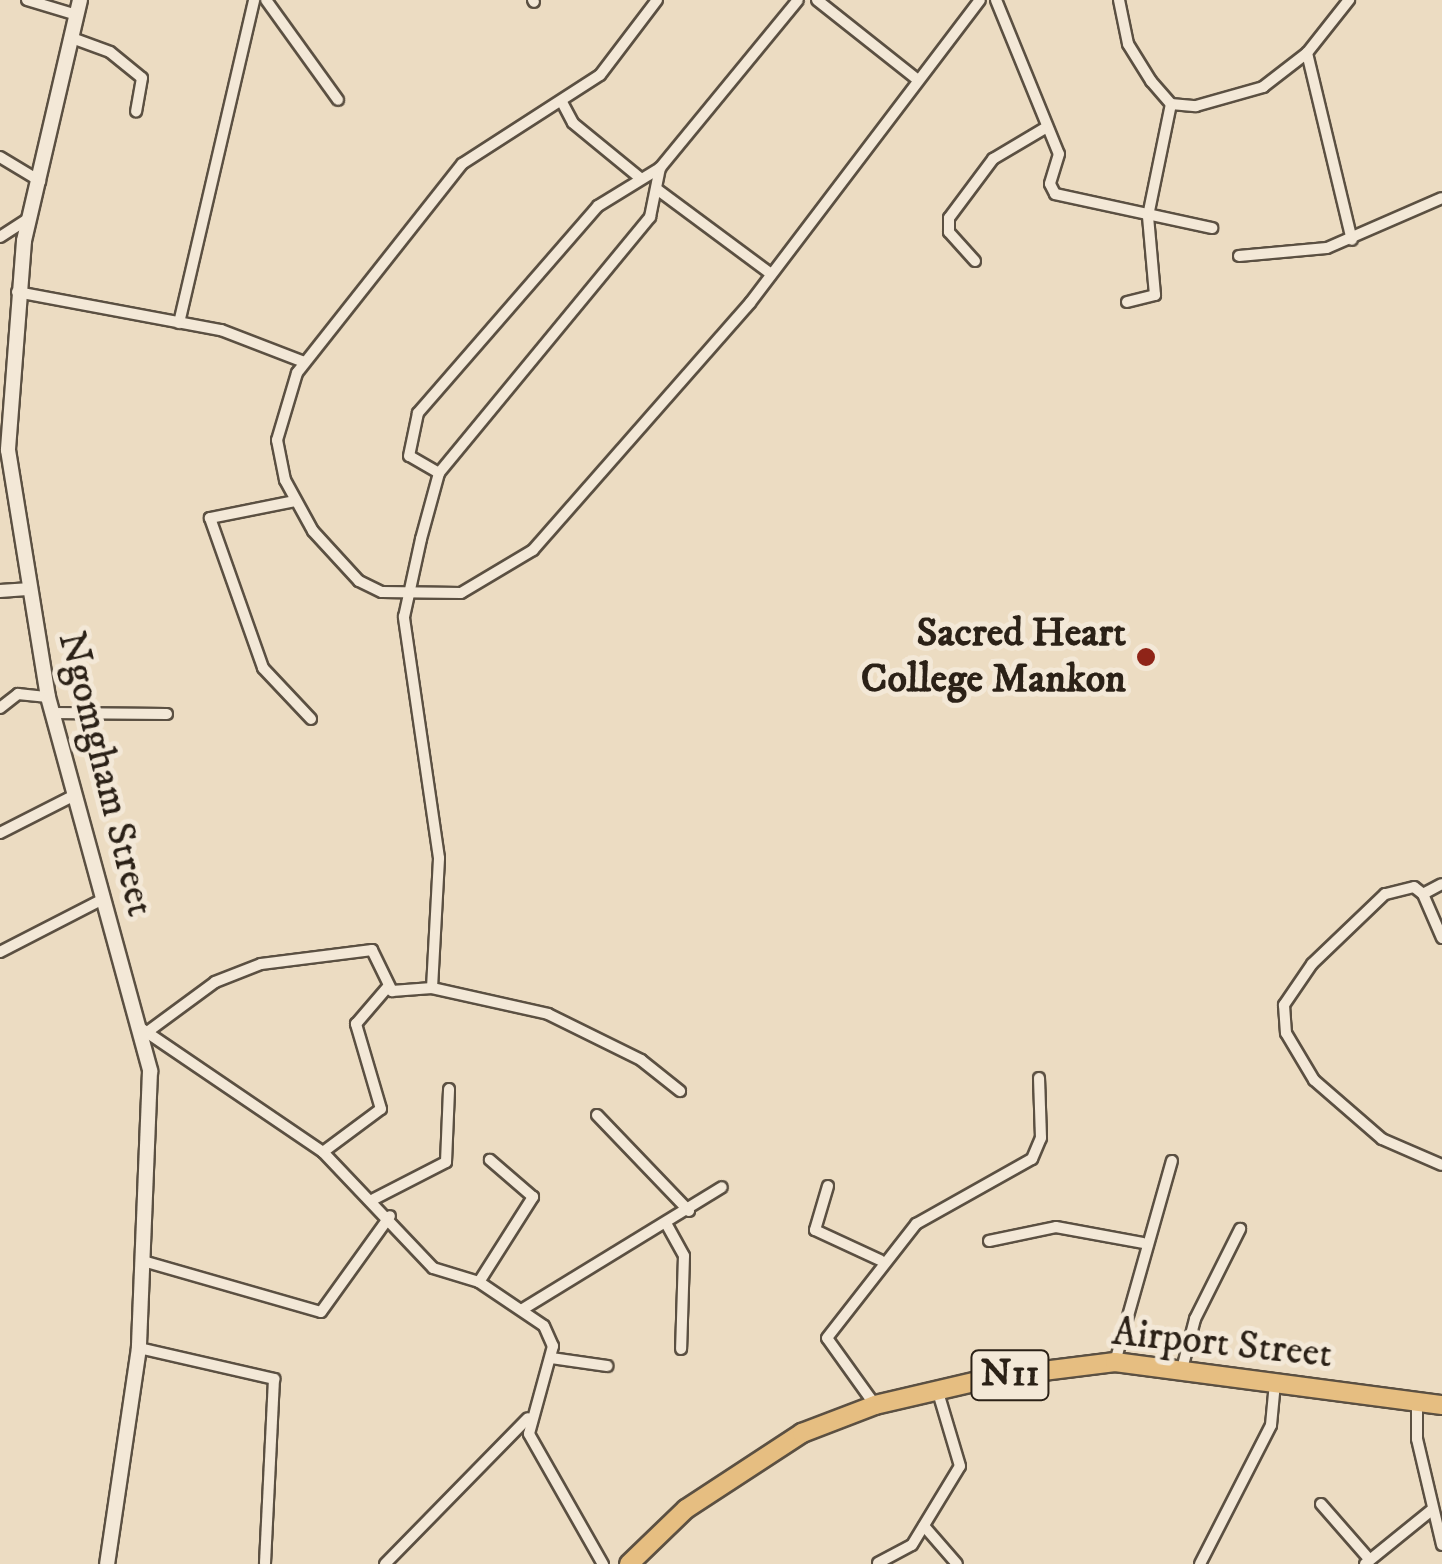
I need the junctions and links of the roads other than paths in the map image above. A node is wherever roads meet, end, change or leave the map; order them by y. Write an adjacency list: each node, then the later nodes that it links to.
1 (27, 0): 11 (street)
2 (254, 0): 37 (street)
3 (266, 0): 15 (street)
4 (657, 0): 16 (street)
5 (798, 0): 21 (street)
6 (817, 0): 14 (street)
7 (980, 0): 14 (street)
8 (996, 0): 19 (street)
9 (1119, 0): 17 (street)
10 (1349, 0): 13 (street)
11 (78, 8): 12 (main road, Ngomgham Street)
12 (72, 38): 18 (street); 23 (main road, Ngomgham Street)
13 (1307, 52): 17 (street); 31 (street)
14 (918, 80): 34 (street)
15 (338, 100)
16 (563, 104): 22 (street); 38 (street)
17 (1170, 104): 26 (street)
18 (136, 112)
19 (1047, 126): 26 (street); 33 (street)
20 (0, 158): 23 (street)
21 (660, 168): 22 (street); 24 (street)
22 (639, 177): 39 (street)
23 (40, 180): 27 (main road, Ngomgham Street)
24 (658, 190): 34 (street); 39 (street)
25 (1442, 198): 31 (street)
26 (1148, 216): 28 (street); 36 (street)
27 (29, 218): 29 (street); 30 (main road, Ngomgham Street)
28 (1212, 228)
29 (3, 236): 30 (street)
30 (24, 240): 35 (main road, Ngomgham Street)
31 (1352, 240): 32 (street)
32 (1239, 256)
33 (975, 260)
34 (771, 274): 43 (street)
35 (17, 292): 37 (street); 41 (main road, Ngomgham Street)
36 (1128, 302)
37 (179, 323): 38 (street)
38 (304, 362): 40 (street)
39 (440, 473): 43 (street)
40 (296, 501): 43 (street); 47 (street)
41 (27, 589): 42 (street); 44 (main road, Ngomgham Street)
42 (0, 591)
43 (407, 594): 56 (street)
44 (50, 705): 45 (street); 46 (street); 48 (main road, Ngomgham Street)
45 (0, 708)
46 (166, 714)
47 (311, 719)
48 (70, 797): 49 (street); 52 (main road, Ngomgham Street)
49 (0, 832)
50 (1442, 884): 51 (street)
51 (1423, 894): 53 (street); 65 (street)
52 (101, 900): 54 (street); 57 (main road, Ngomgham Street)
53 (1442, 938)
54 (0, 952)
55 (388, 988): 56 (street); 57 (street); 62 (street)
56 (432, 988): 60 (street)
57 (146, 1029): 62 (street); 76 (main road, Ngomgham Street)
58 (1039, 1078): 75 (street)
59 (449, 1089): 68 (street)
60 (680, 1091)
61 (597, 1114): 69 (street)
62 (323, 1152): 68 (street)
63 (490, 1160): 77 (street)
64 (1172, 1161): 74 (street)
65 (1442, 1164)
66 (828, 1186): 75 (street)
67 (722, 1188): 69 (street)
68 (374, 1199): 70 (street)
69 (689, 1211): 71 (street)
70 (390, 1216): 76 (street); 77 (street)
71 (668, 1225): 78 (street); 80 (street)
72 (1240, 1229): 84 (street)
73 (988, 1241): 74 (street)
74 (1143, 1242): 82 (street)
75 (880, 1260): 88 (street)
76 (143, 1261): 79 (main road, Ngomgham Street)
77 (479, 1282): 78 (street)
78 (524, 1309): 81 (street)
79 (139, 1348): 97 (main road, Ngomgham Street); 98 (street)
80 (681, 1349)
81 (551, 1358): 83 (street); 90 (street)
82 (1115, 1362): 84 (highway, Airport Street / N11); 86 (highway, Airport Street / N11)
83 (608, 1366)
84 (1182, 1369): 85 (highway, Airport Street / N11)
85 (1275, 1383): 87 (highway, Airport Street / N11); 103 (street)
86 (937, 1389): 88 (highway, Airport Street / N11); 93 (street)
87 (1416, 1401): 89 (highway, Airport Street / N11); 92 (street)
88 (875, 1405): 101 (highway, Airport Street / N11)
89 (1442, 1405)
90 (529, 1417): 99 (street); 100 (street)
91 (1321, 1504): 95 (street)
92 (1433, 1509): 94 (street); 95 (street)
93 (924, 1526): 96 (street); 102 (street)
94 (1442, 1545)
95 (1367, 1562)
96 (878, 1563)
97 (107, 1564)
98 (265, 1564)
99 (385, 1564)
100 (604, 1564)
101 (629, 1564)
102 (956, 1564)
103 (1200, 1564)

